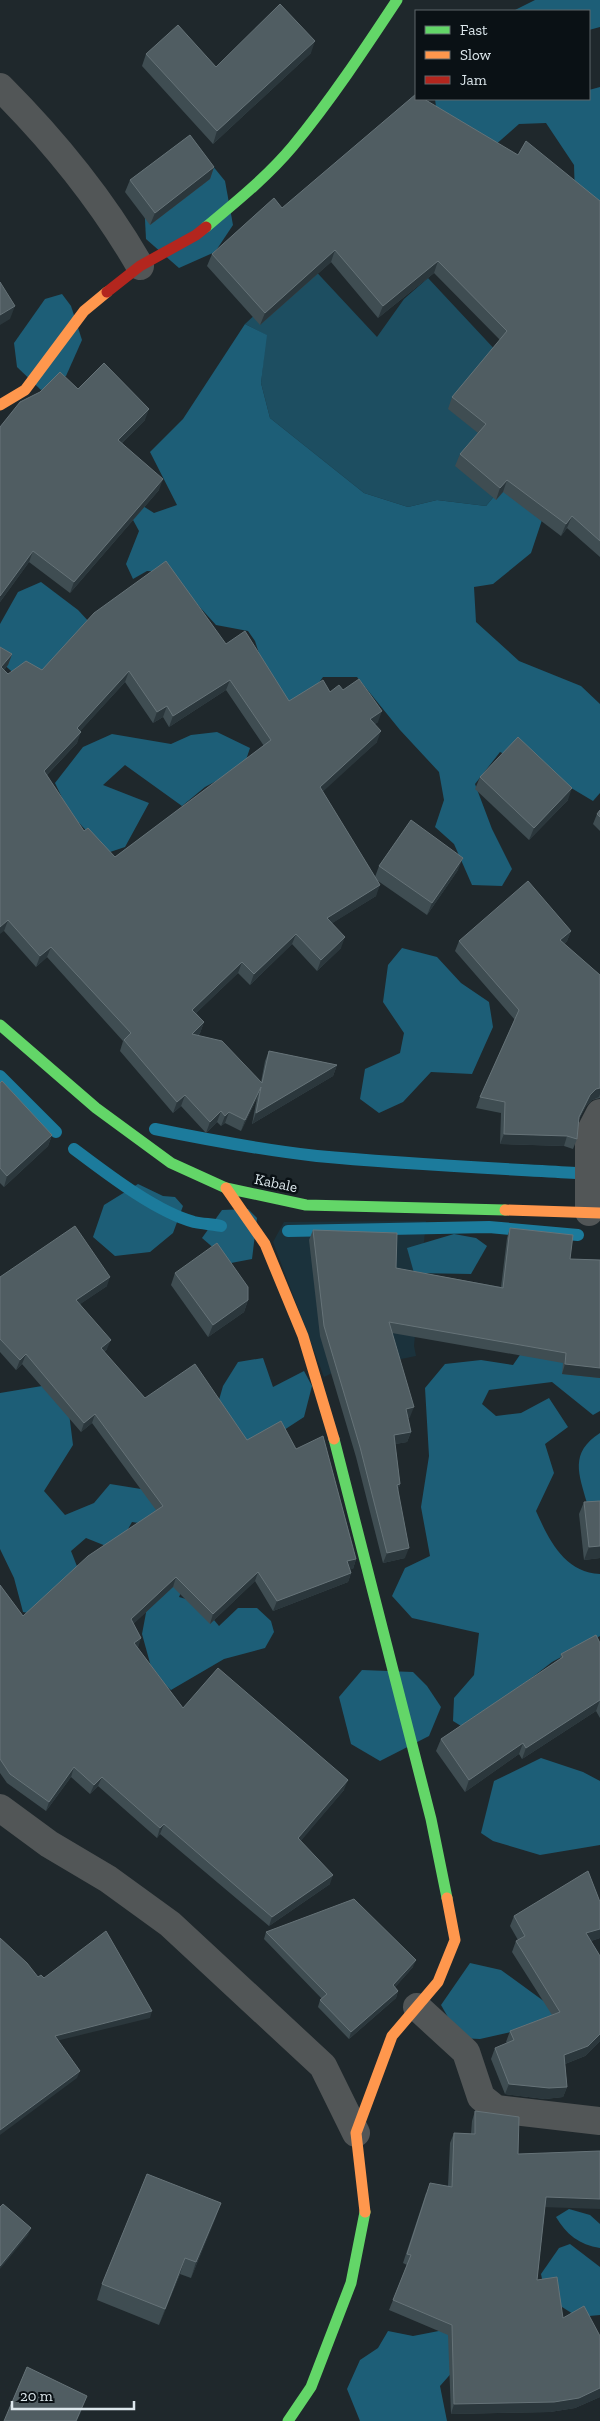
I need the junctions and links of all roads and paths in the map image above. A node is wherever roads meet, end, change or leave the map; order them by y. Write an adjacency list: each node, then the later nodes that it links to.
1 (397, 0): 3 (street)
2 (0, 87): 3 (street)
3 (140, 266): 4 (street)
4 (0, 406)
5 (2, 1031): 7 (street, Kabale)
6 (600, 1113): 8 (street)
7 (226, 1188): 8 (street, Kabale); 10 (street)
8 (594, 1213)
9 (0, 1808): 12 (street)
10 (417, 2007): 11 (street); 12 (street)
11 (600, 2121)
12 (356, 2133): 13 (street)
13 (288, 2421)

